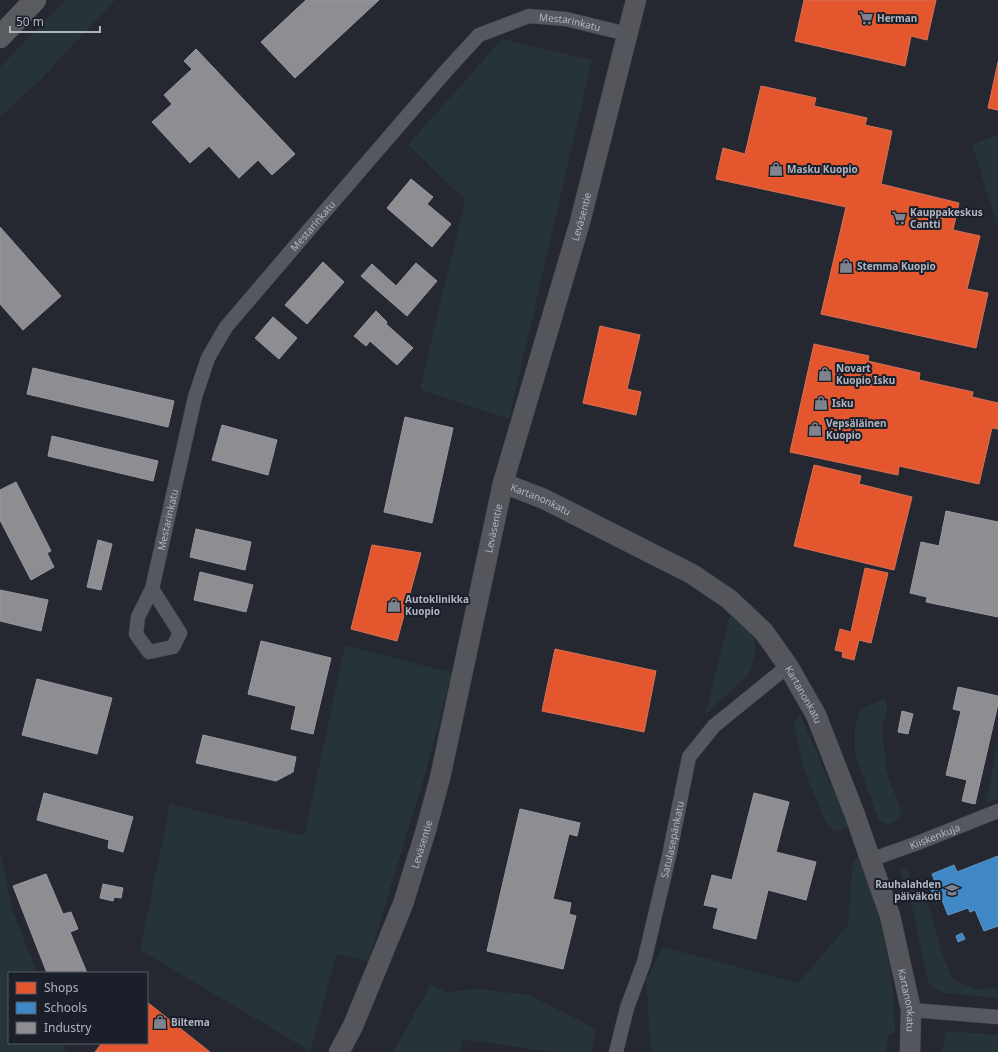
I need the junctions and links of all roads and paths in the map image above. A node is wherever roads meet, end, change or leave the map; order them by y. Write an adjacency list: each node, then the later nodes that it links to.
1 (35, 0): 4 (highway)
2 (636, 0): 3 (main road, Leväsentie)
3 (627, 34): 5 (main road, Leväsentie); 6 (street, Mestarinkatu)
4 (0, 38)
5 (503, 483): 7 (main road, Kartanonkatu); 12 (main road, Leväsentie)
6 (152, 589)
7 (788, 666): 9 (main road, Kartanonkatu); 13 (street, Satulasepänkatu)
8 (998, 811): 9 (street, Kiiskenkuja)
9 (870, 860): 10 (main road, Kartanonkatu)
10 (912, 1010): 11 (street); 14 (main road, Kartanonkatu)
11 (998, 1018)
12 (339, 1052)
13 (616, 1052)
14 (910, 1052)

